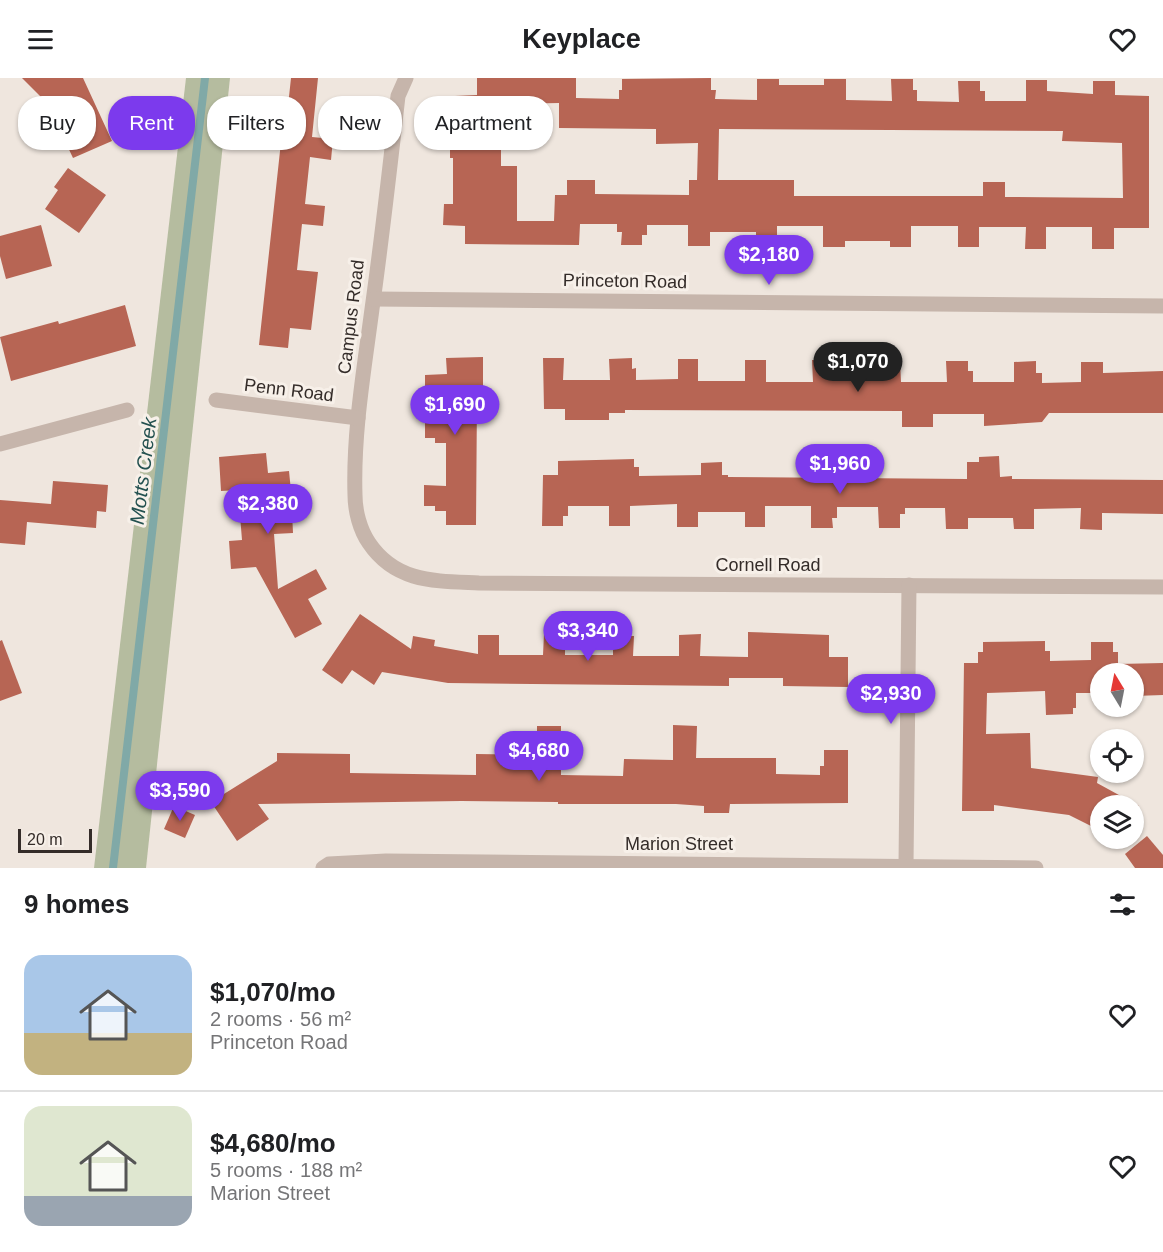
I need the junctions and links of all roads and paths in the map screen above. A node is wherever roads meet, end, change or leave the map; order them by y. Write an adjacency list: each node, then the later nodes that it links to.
1 (406, 78): 2 (street, Campus Road)
2 (374, 299): 3 (street, Princeton Road); 6 (street, Campus Road)
3 (1163, 306)
4 (216, 400): 6 (street, Penn Road)
5 (127, 410): 7 (street)
6 (358, 418): 8 (street, Campus Road)
7 (0, 444)
8 (380, 556): 9 (street, Cornell Road)
9 (909, 585): 10 (street, Cornell Road); 11 (street)
10 (1163, 586)
11 (906, 865): 12 (street, Marion Street); 13 (street, Marion Street)
12 (323, 868)
13 (1036, 868)

